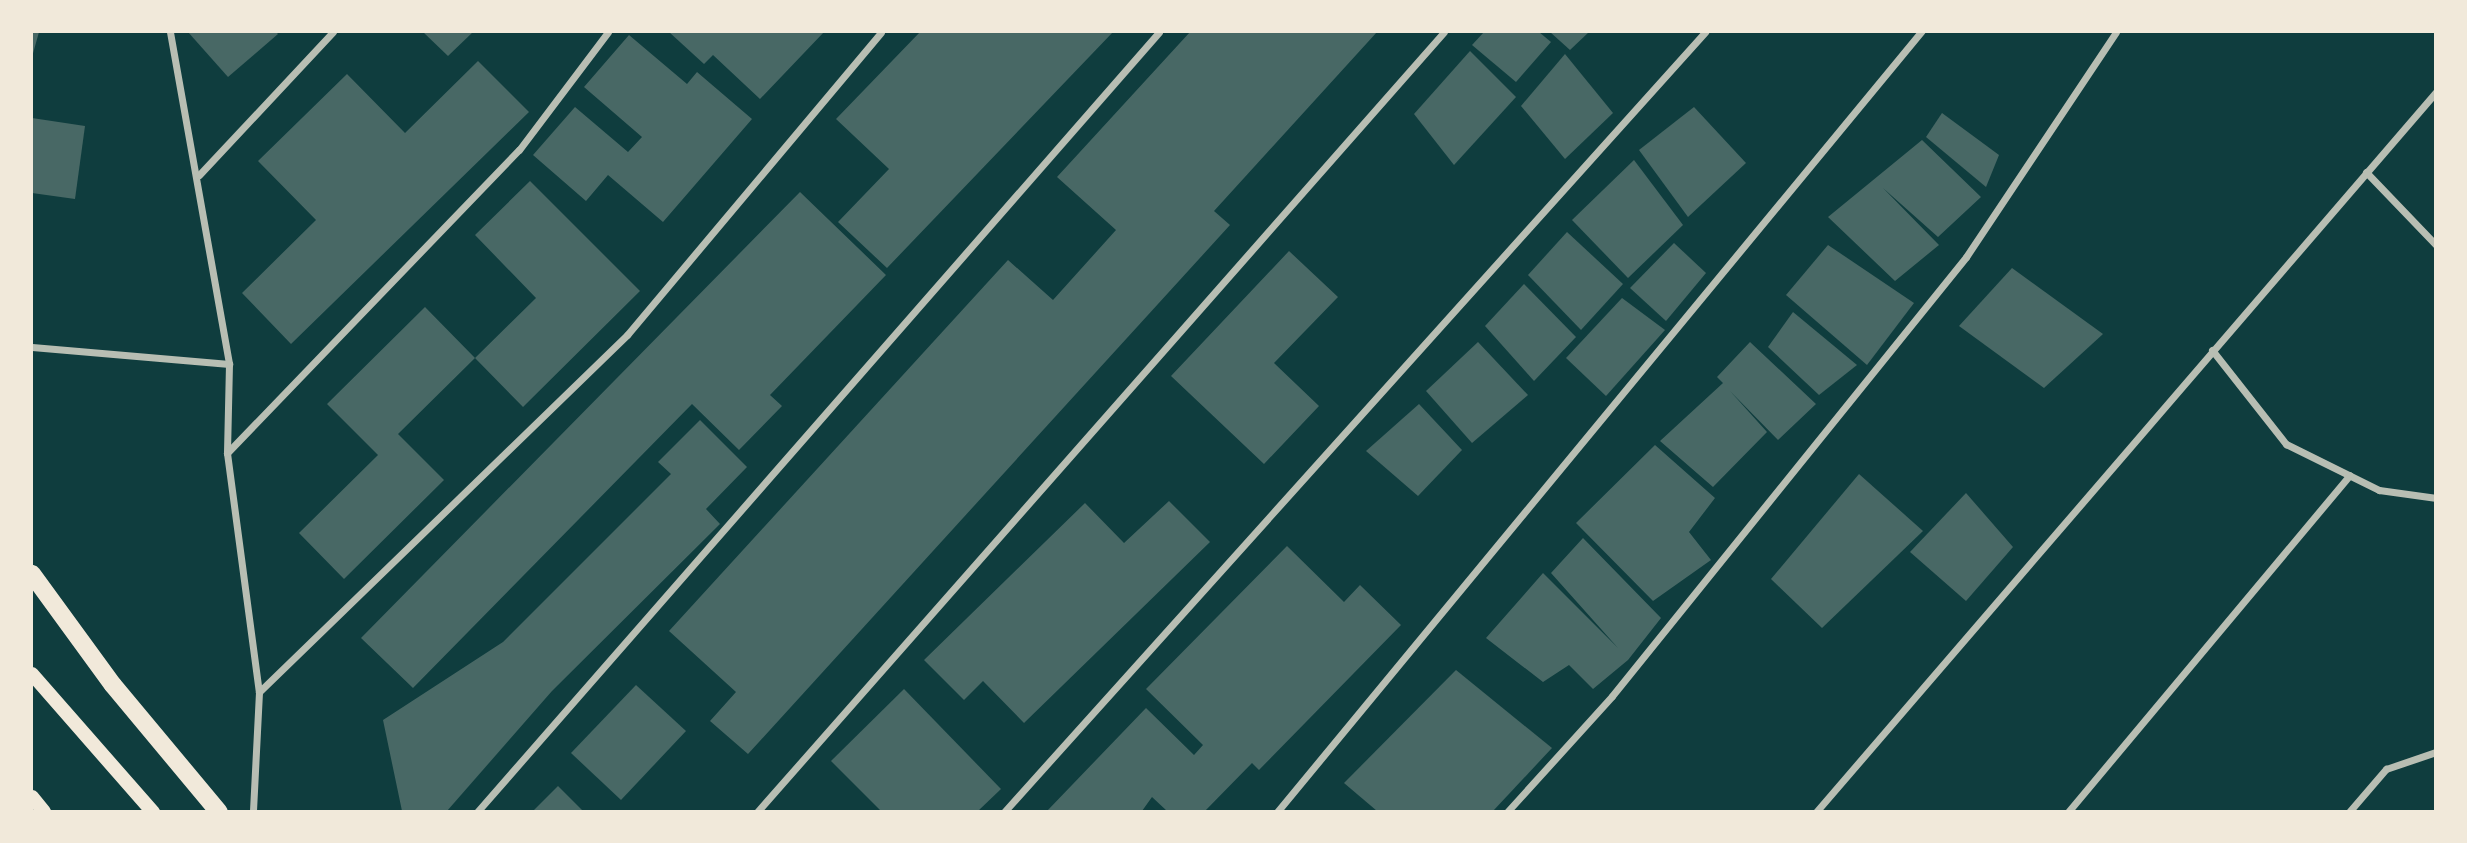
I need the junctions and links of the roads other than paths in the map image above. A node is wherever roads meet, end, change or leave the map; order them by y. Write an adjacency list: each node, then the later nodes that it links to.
1 (170, 32): 12 (street)
2 (333, 32): 12 (street)
3 (608, 32): 17 (street)
4 (881, 32): 22 (street)
5 (1159, 32): 29 (street)
6 (1444, 32): 30 (street)
7 (1705, 32): 31 (street)
8 (1921, 32): 32 (street)
9 (2116, 32): 33 (street)
10 (2435, 92): 11 (street)
11 (2366, 172): 13 (street); 15 (street)
12 (199, 175): 16 (street)
13 (2435, 245)
14 (32, 346): 16 (street)
15 (2212, 350): 18 (street); 34 (street)
16 (229, 364): 17 (street)
17 (227, 453): 22 (street)
18 (2350, 475): 19 (street); 35 (street)
19 (2435, 498)
20 (32, 574): 27 (main road)
21 (32, 674): 26 (main road)
22 (259, 692): 28 (street)
23 (2435, 751): 36 (street)
24 (32, 797): 25 (main road)
25 (44, 811)
26 (153, 811)
27 (219, 811)
28 (253, 811)
29 (477, 811)
30 (757, 811)
31 (1004, 811)
32 (1277, 811)
33 (1507, 811)
34 (1816, 811)
35 (2068, 811)
36 (2348, 811)

